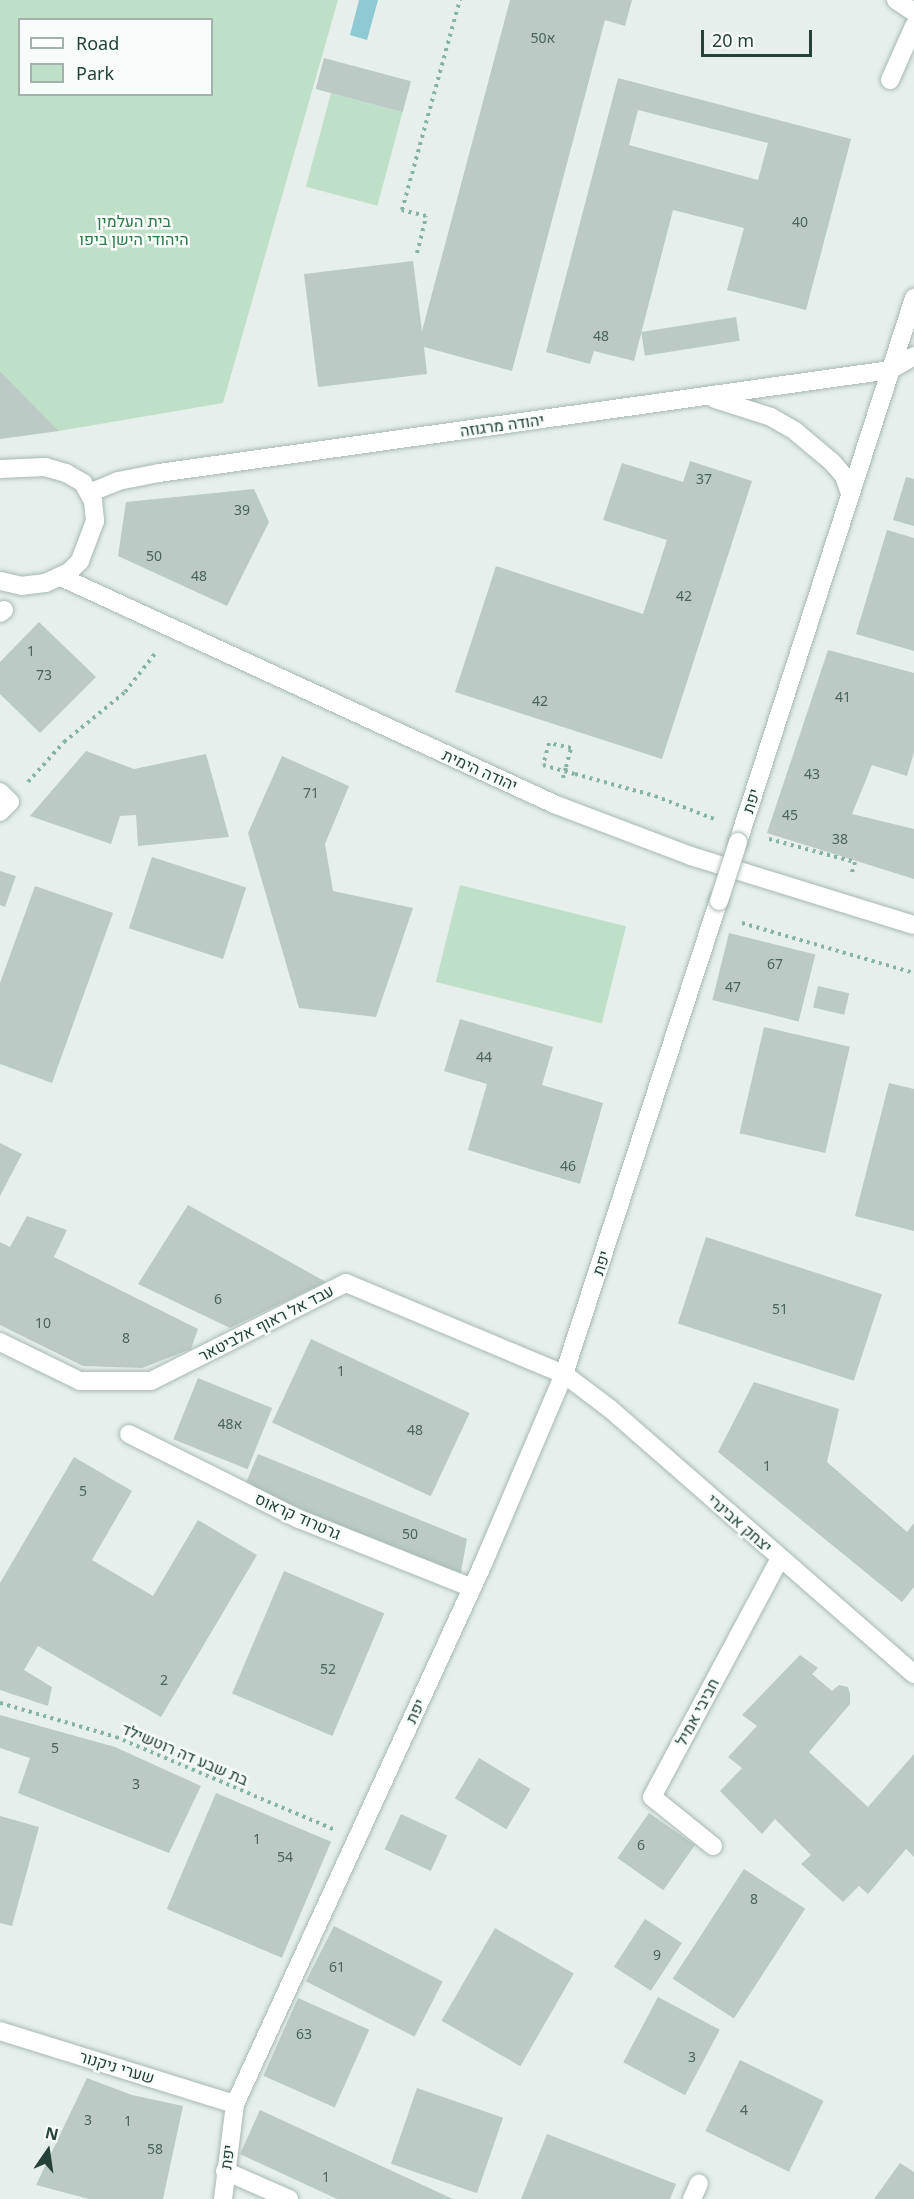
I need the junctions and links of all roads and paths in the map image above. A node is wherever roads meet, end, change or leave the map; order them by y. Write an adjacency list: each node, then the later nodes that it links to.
1 (460, 0): 6 (path)
2 (896, 0): 3 (street)
3 (914, 12)
4 (914, 26): 5 (street)
5 (890, 80)
6 (417, 253)
7 (914, 298): 9 (street, יפת)
8 (914, 356): 9 (street, יהודה מרגוזה)
9 (890, 370): 10 (street, יהודה מרגוזה); 12 (street, יפת)
10 (705, 397): 12 (street); 13 (street, יהודה מרגוזה)
11 (0, 469): 13 (street)
12 (850, 493): 19 (street, יפת)
13 (89, 494): 14 (street)
14 (61, 577): 15 (street); 16 (street, יהודה הימית)
15 (0, 581)
16 (173, 630): 18 (path); 22 (street, יהודה הימית)
17 (566, 767): 19 (path, bridge)
18 (3, 802)
19 (740, 836): 20 (path); 21 (street, יפת, bridge)
20 (855, 862)
21 (717, 908): 23 (path); 25 (street, יפת)
22 (914, 925)
23 (914, 973)
24 (0, 1341): 25 (street, עבד אל ראוף אלביטאר)
25 (564, 1374): 27 (street, יצחק אבינרי); 28 (street, יפת)
26 (129, 1434): 28 (street, גרטרוד קראוס)
27 (780, 1558): 29 (street, יצחק אבינרי); 32 (street, חביבי אמיל)
28 (472, 1588): 31 (street, יפת)
29 (914, 1674)
30 (0, 1703): 31 (path, בת שבע דה רוטשילד)
31 (356, 1839): 34 (street, יפת)
32 (713, 1846)
33 (0, 2031): 34 (street, שערי ניקנור)
34 (234, 2104): 35 (street, יפת)
35 (225, 2171): 36 (street, יפת); 37 (street)
36 (223, 2199)
37 (289, 2199)

